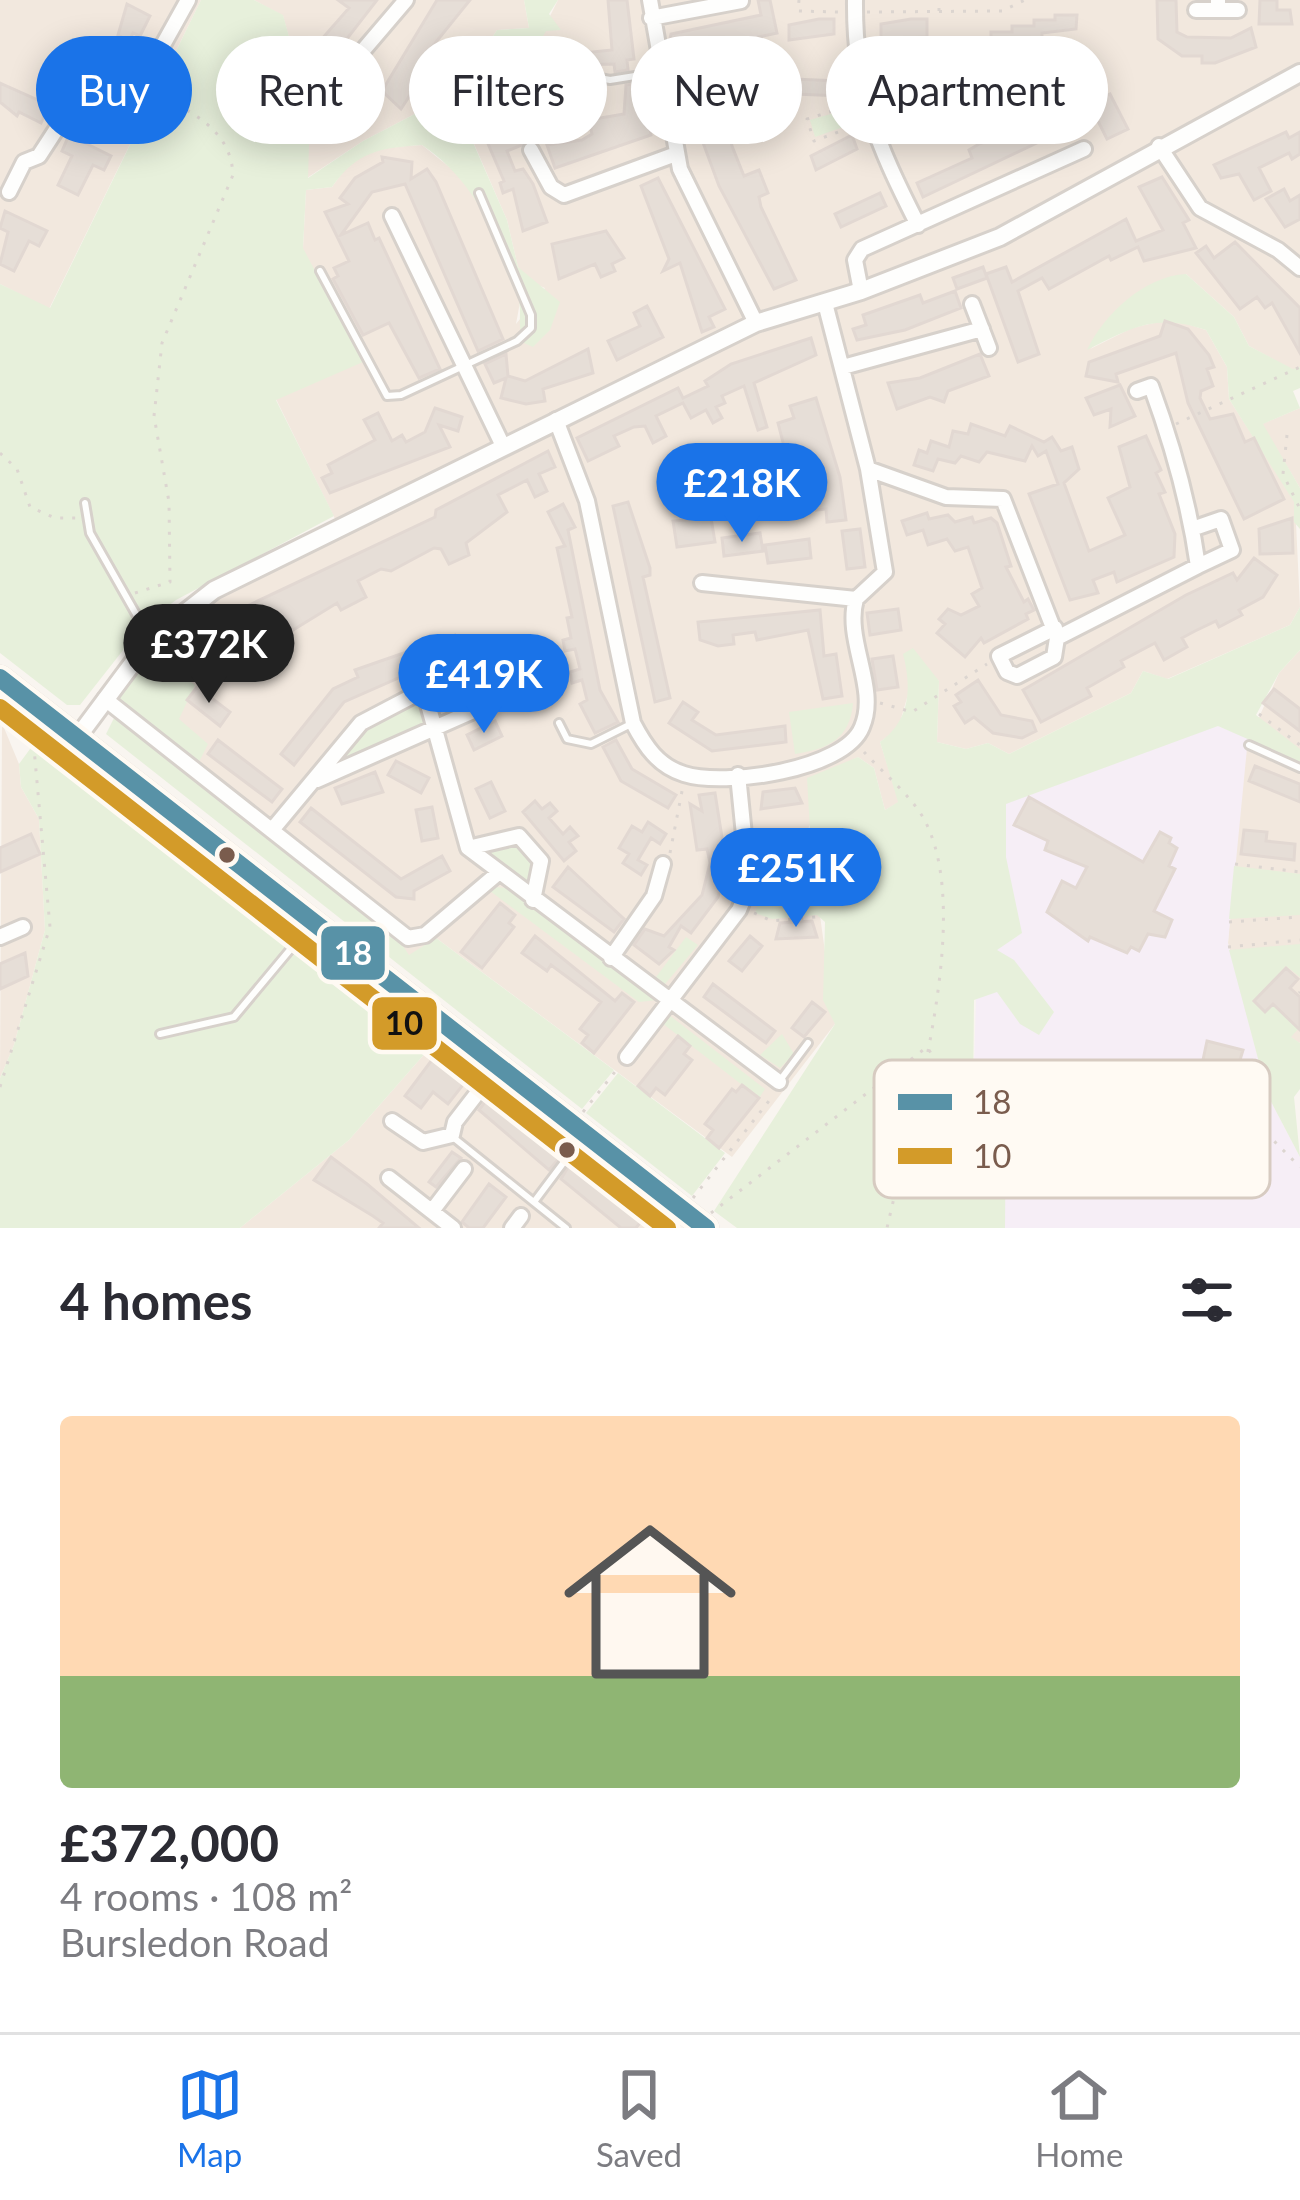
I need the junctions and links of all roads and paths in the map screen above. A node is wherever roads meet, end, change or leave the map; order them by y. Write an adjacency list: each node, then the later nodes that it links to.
1 (188, 0): 14 (street)
2 (406, 0): 15 (street)
3 (650, 0): 13 (street)
4 (799, 0): 9 (path)
5 (939, 0): 12 (path)
6 (1025, 0): 12 (path)
7 (741, 1): 13 (street)
8 (1218, 5): 10 (street); 11 (street)
9 (855, 6): 12 (path); 17 (street)
10 (1196, 10)
11 (1238, 10)
12 (939, 12)
13 (651, 18): 16 (street)
14 (169, 36)
15 (375, 36)
16 (654, 36)
17 (857, 36)
18 (1300, 73): 25 (street)
19 (826, 112): 21 (path)
20 (192, 113): 57 (path)
21 (826, 137)
22 (45, 144): 29 (street)
23 (674, 144): 28 (street)
24 (881, 144): 32 (street)
25 (1159, 146): 33 (street); 35 (street)
26 (1084, 149): 32 (street)
27 (531, 150): 28 (street)
28 (676, 154): 38 (street)
29 (5, 193)
30 (479, 193): 41 (lane)
31 (392, 216): 41 (street)
32 (918, 225): 35 (street)
33 (1300, 268)
34 (320, 271): 41 (lane)
35 (861, 291): 36 (street)
36 (825, 303): 38 (street); 42 (street)
37 (972, 304): 39 (street)
38 (756, 323): 45 (street)
39 (982, 329): 40 (street); 42 (street)
40 (989, 348)
41 (464, 365): 48 (street)
42 (843, 367): 50 (street)
43 (1300, 367): 46 (path)
44 (1152, 386): 46 (street)
45 (556, 420): 48 (street); 69 (street)
46 (1167, 428): 54 (street)
47 (1287, 436): 52 (path)
48 (503, 446): 60 (street)
49 (0, 453): 53 (path)
50 (868, 469): 58 (street); 59 (street)
51 (85, 503): 53 (lane)
52 (1300, 508)
53 (86, 518): 57 (lane)
54 (1192, 529): 55 (street); 55 (street)
55 (1198, 566): 59 (street)
56 (702, 583): 58 (street)
57 (128, 595): 60 (lane)
58 (856, 599): 65 (street)
59 (1056, 633): 61 (street); 61 (street)
60 (151, 640): 64 (street)
61 (999, 656): 65 (path)
62 (6, 690): 66 (main road)
63 (424, 691): 70 (street); 70 (street); 78 (street)
64 (105, 699): 71 (street); 79 (street)
65 (866, 700): 72 (street)
66 (40, 709): 71 (main road); 108 (path)
67 (1259, 714): 74 (path)
68 (559, 723): 69 (lane)
69 (633, 723): 76 (street)
70 (438, 730): 78 (street); 80 (street)
71 (77, 738): 91 (main road)
72 (854, 742): 77 (street); 101 (path)
73 (1249, 745): 75 (lane)
74 (1300, 745)
75 (1300, 767)
76 (685, 774): 77 (street); 81 (path)
77 (738, 775): 86 (street)
78 (311, 782): 79 (street)
79 (272, 830): 84 (street)
80 (468, 848): 84 (street); 87 (street)
81 (664, 864): 97 (street)
82 (1235, 864): 83 (path)
83 (1300, 872)
84 (497, 874): 87 (street)
85 (811, 882): 86 (path)
86 (747, 890): 88 (street)
87 (533, 900): 97 (street)
88 (740, 908): 89 (path); 98 (street)
89 (816, 917)
90 (1300, 917): 92 (path)
91 (313, 922): 99 (lane); 106 (main road)
92 (1229, 922)
93 (23, 927): 94 (street)
94 (0, 937)
95 (1300, 940): 96 (path)
96 (1228, 947)
97 (610, 958): 98 (street)
98 (670, 1001): 102 (street); 107 (street)
99 (160, 1034)
100 (808, 1043): 107 (lane)
101 (927, 1047): 103 (path); 104 (path); 105 (path)
102 (627, 1057): 110 (path)
103 (910, 1060)
104 (924, 1060)
105 (935, 1060)
106 (499, 1065): 112 (street); 121 (main road)
107 (779, 1082): 121 (path)
108 (0, 1087)
109 (874, 1087): 121 (path)
110 (582, 1113)
111 (392, 1121): 112 (street)
112 (452, 1135): 119 (lane)
113 (1270, 1136): 115 (path)
114 (564, 1162): 119 (lane)
115 (1300, 1167)
116 (464, 1169): 120 (street)
117 (389, 1178): 120 (street)
118 (894, 1198): 124 (path)
119 (533, 1203): 123 (lane)
120 (432, 1211): 122 (street)
121 (699, 1218)
122 (453, 1228)
123 (566, 1228)
124 (887, 1228)

